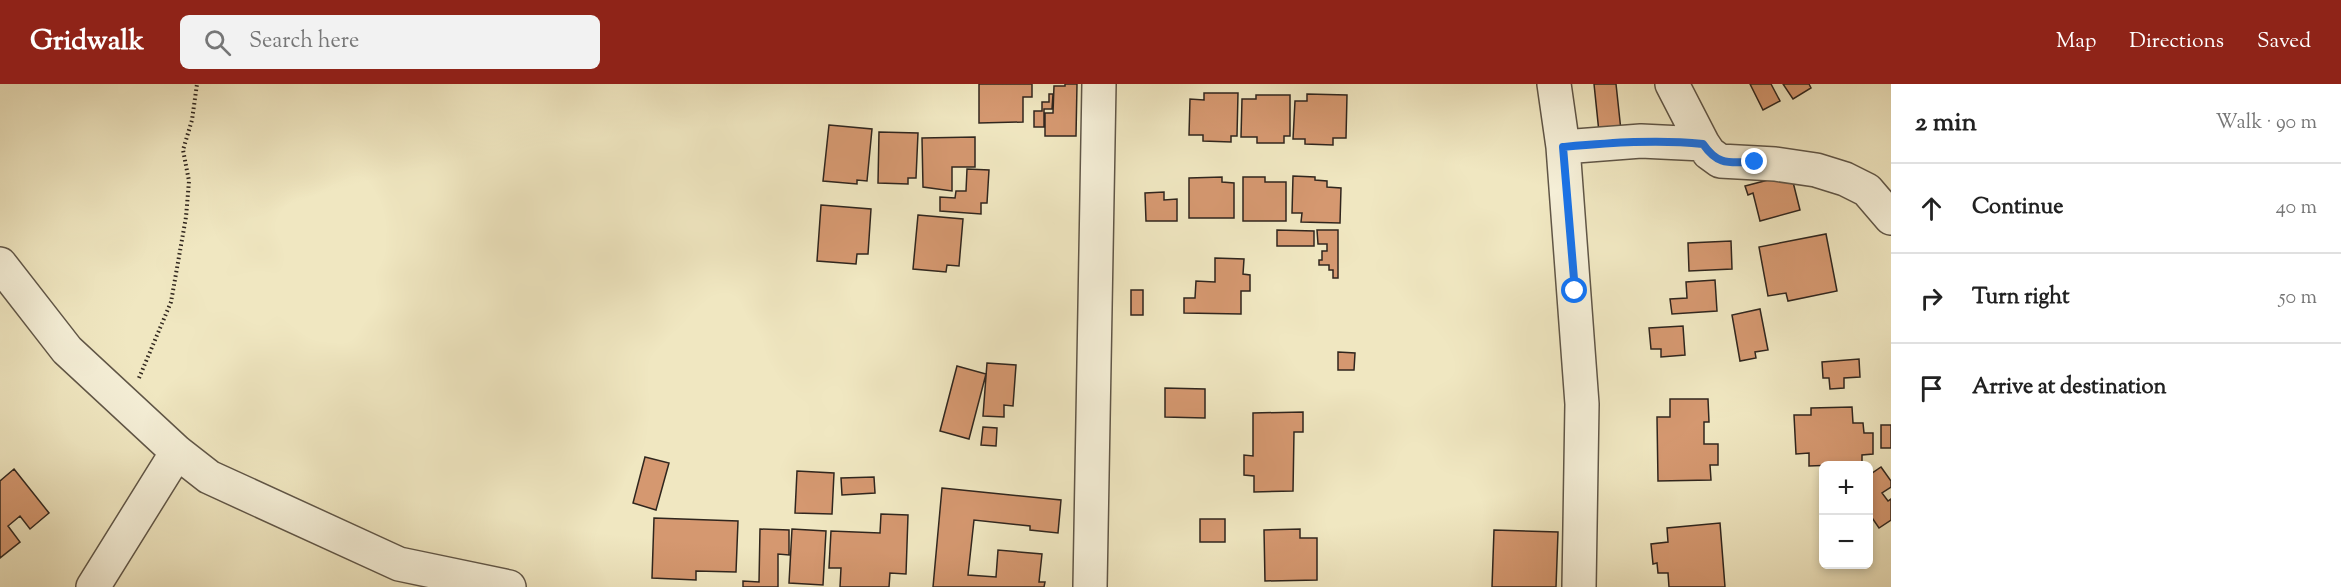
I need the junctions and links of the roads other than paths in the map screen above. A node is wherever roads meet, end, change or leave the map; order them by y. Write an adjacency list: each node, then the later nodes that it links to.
1 (1099, 84): 11 (street)
2 (1554, 84): 5 (street)
3 (1672, 84): 4 (street)
4 (1703, 144): 5 (street); 6 (street)
5 (1563, 147): 12 (street)
6 (1891, 218)
7 (0, 264): 8 (street)
8 (177, 452): 9 (street); 10 (street)
9 (93, 587)
10 (509, 587)
11 (1090, 587)
12 (1579, 587)

